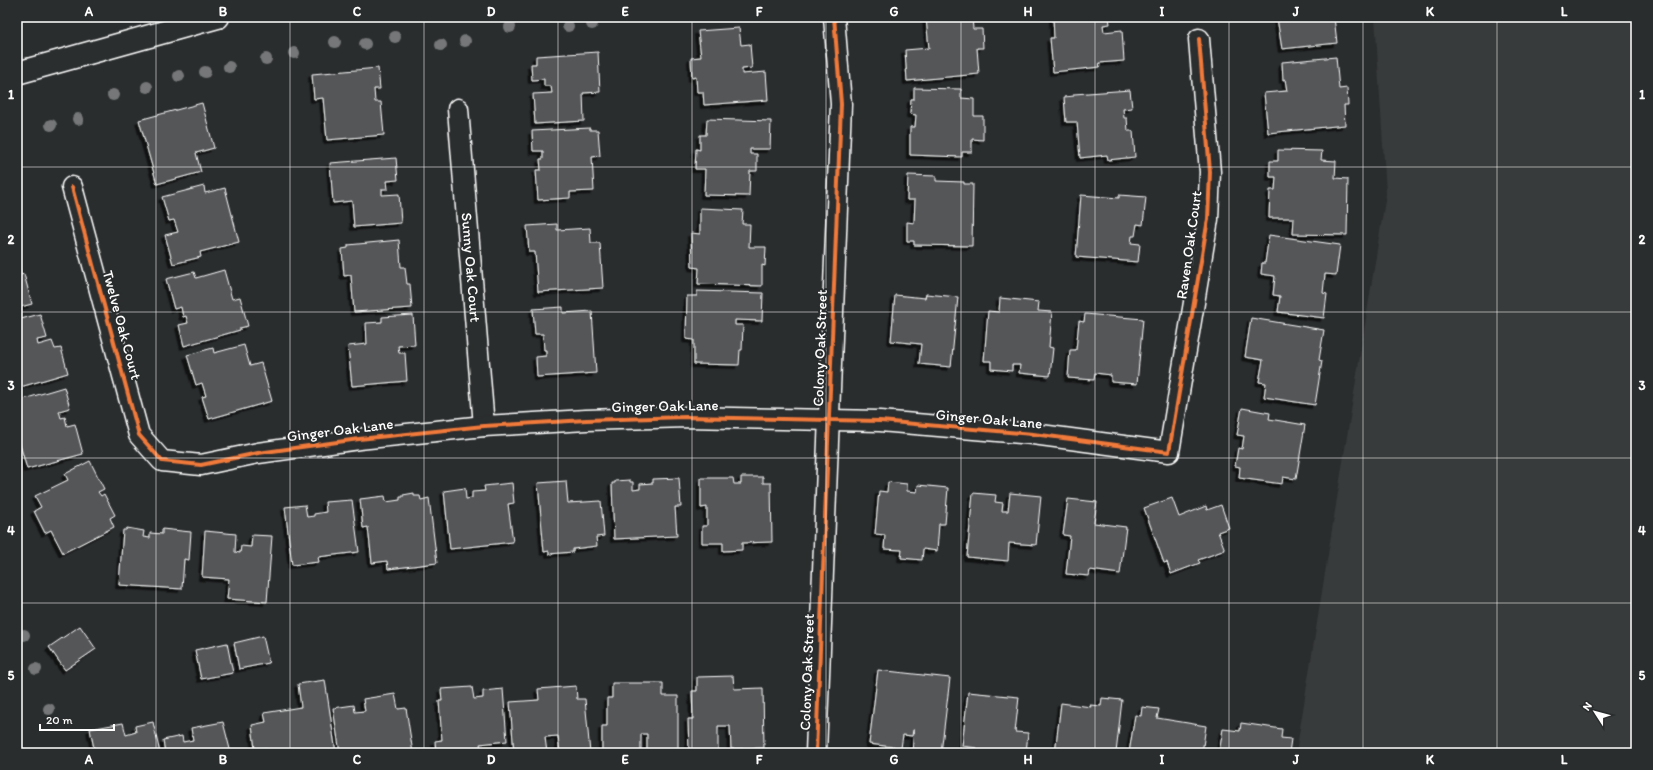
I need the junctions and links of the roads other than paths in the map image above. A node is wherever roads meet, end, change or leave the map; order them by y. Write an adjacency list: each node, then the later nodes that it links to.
1 (218, 17): 4 (street)
2 (834, 17): 7 (street, Colony Oak Street)
3 (1199, 39): 9 (street, Raven Oak Court)
4 (17, 73)
5 (458, 108): 8 (street, Sunny Oak Court)
6 (72, 187): 10 (street, Twelve Oak Court)
7 (829, 419): 8 (street, Ginger Oak Lane); 9 (street, Ginger Oak Lane); 11 (street, Colony Oak Street)
8 (484, 426): 10 (street, Ginger Oak Lane)
9 (1169, 452)
10 (162, 461)
11 (816, 753)

